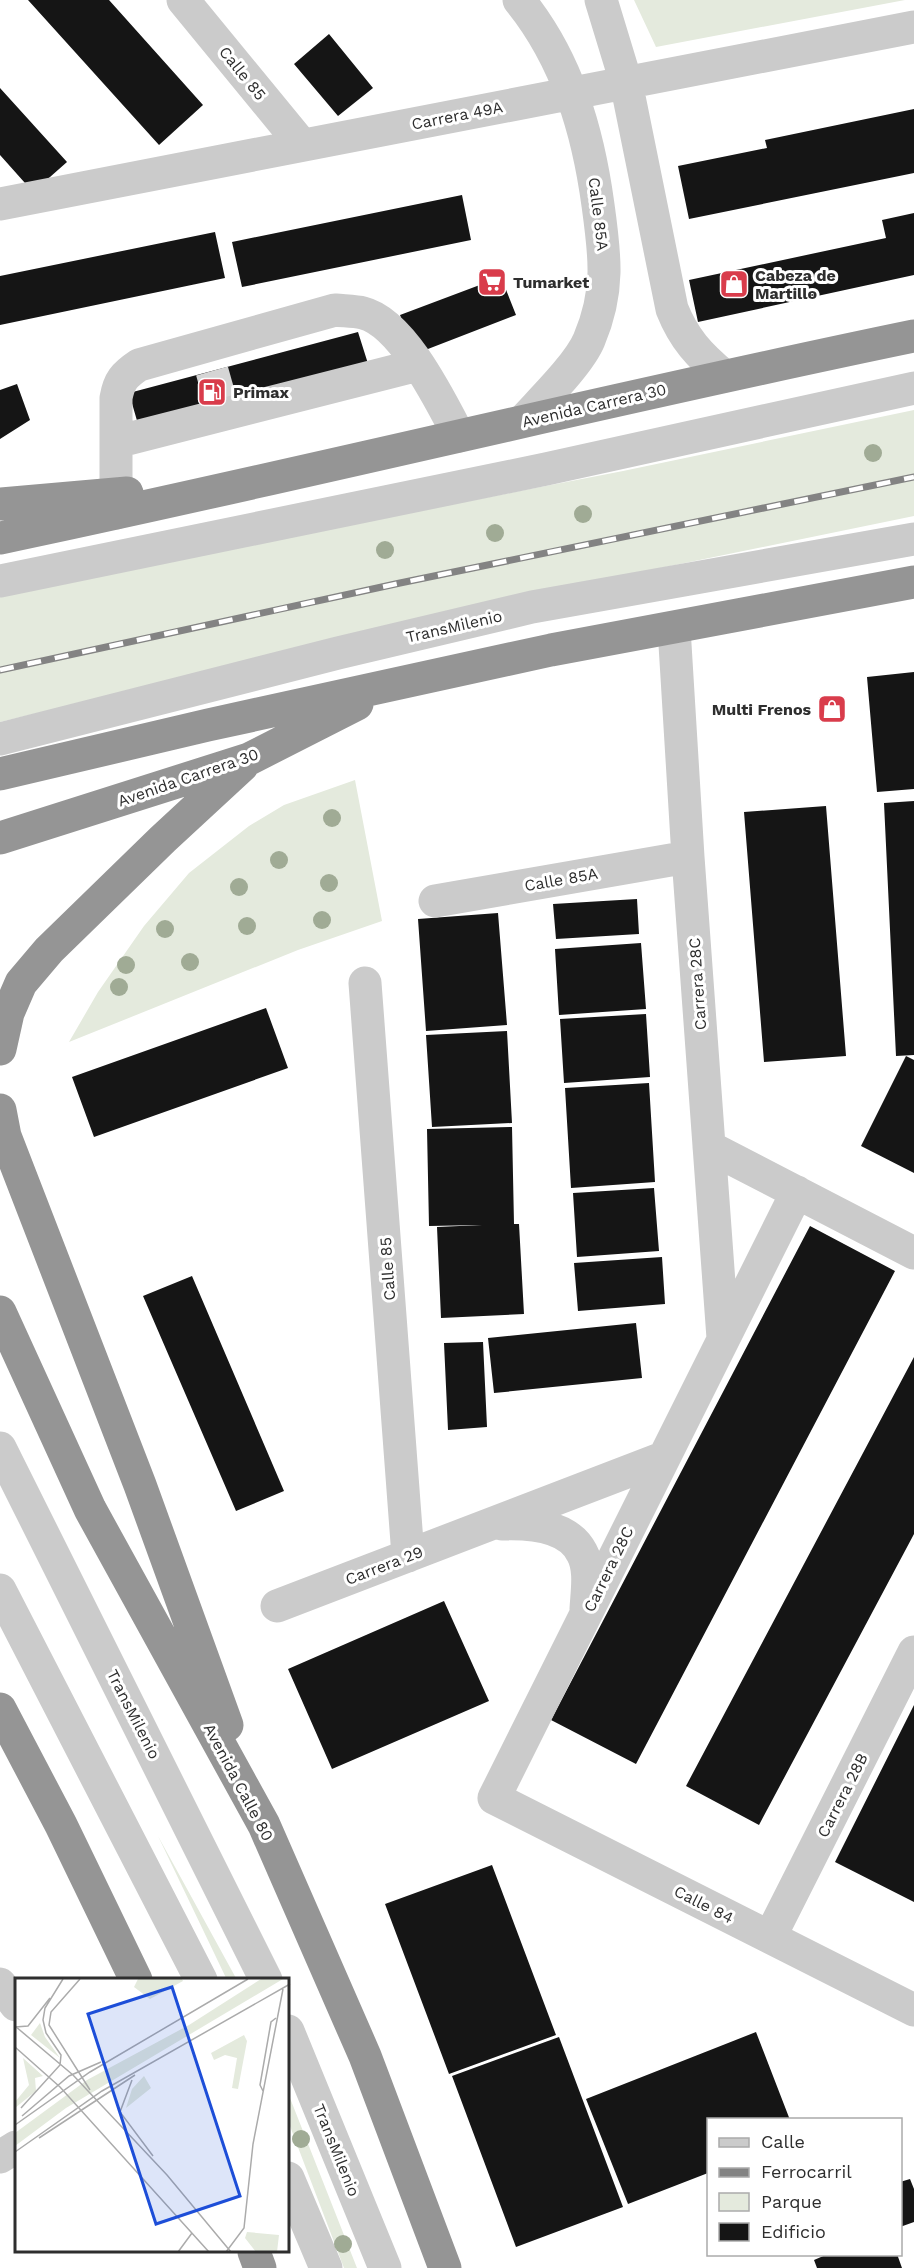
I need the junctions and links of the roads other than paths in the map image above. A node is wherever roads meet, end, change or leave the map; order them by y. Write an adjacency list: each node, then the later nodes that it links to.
1 (183, 0): 7 (street, Calle 85)
2 (519, 0): 6 (street, Calle 85A)
3 (601, 0): 5 (street)
4 (914, 27): 5 (street, Carrera 49A)
5 (626, 82): 6 (street, Carrera 49A); 11 (street)
6 (572, 93): 7 (street, Carrera 49A); 13 (street, Calle 85A)
7 (302, 145): 8 (street, Carrera 49A)
8 (0, 204)
9 (914, 336): 11 (highway, Avenida Carrera 30)
10 (418, 365): 14 (street); 15 (street); 15 (street)
11 (724, 376): 13 (highway, Avenida Carrera 30)
12 (914, 388): 20 (street)
13 (524, 421): 14 (highway, Avenida Carrera 30)
14 (459, 436): 16 (highway, Avenida Carrera 30)
15 (116, 442): 16 (street)
16 (116, 503): 17 (highway, Avenida Carrera 30); 18 (highway, Avenida Carrera 30)
17 (0, 504)
18 (0, 538)
19 (914, 539): 24 (street, TransMilenio)
20 (0, 581)
21 (914, 582): 22 (highway, Avenida Carrera 30)
22 (674, 628): 23 (highway, Avenida Carrera 30); 28 (street, Carrera 28C)
23 (401, 682): 25 (highway, Avenida Carrera 30); 26 (highway, Avenida Carrera 30)
24 (0, 739)
25 (249, 759): 27 (highway, Avenida Carrera 30); 31 (highway)
26 (0, 774)
27 (0, 838)
28 (688, 857): 29 (street, Calle 85A); 33 (street, Carrera 28C)
29 (435, 901)
30 (365, 983): 41 (street, Calle 85)
31 (0, 1049)
32 (0, 1110): 48 (highway)
33 (709, 1147): 34 (street); 37 (street, Carrera 28C)
34 (797, 1192): 35 (street); 37 (street, Carrera 28C)
35 (914, 1253)
36 (4, 1322): 48 (highway, Avenida Calle 80)
37 (723, 1340): 39 (street, Carrera 28C)
38 (0, 1448): 52 (street, TransMilenio)
39 (663, 1458): 40 (street, Carrera 29); 44 (street, Carrera 28C)
40 (492, 1524): 41 (street, Carrera 29); 44 (street, Carrera 29)
41 (408, 1556): 43 (street, Carrera 29)
42 (0, 1590): 51 (street)
43 (277, 1606)
44 (585, 1615): 47 (street, Carrera 28C)
45 (914, 1652): 49 (street, Carrera 28B)
46 (0, 1709): 50 (highway)
47 (494, 1798): 49 (street, Calle 84)
48 (264, 1825): 64 (highway, Avenida Calle 80)
49 (770, 1937): 55 (street, Calle 84)
50 (135, 1978)
51 (200, 1978)
52 (266, 1978)
53 (0, 1984): 54 (street)
54 (15, 2005)
55 (914, 2010)
56 (290, 2036): 63 (street, TransMilenio)
57 (15, 2148): 58 (street)
58 (0, 2157)
59 (290, 2183): 62 (street)
60 (254, 2253): 61 (highway)
61 (260, 2268)
62 (326, 2268)
63 (385, 2268)
64 (445, 2268)

